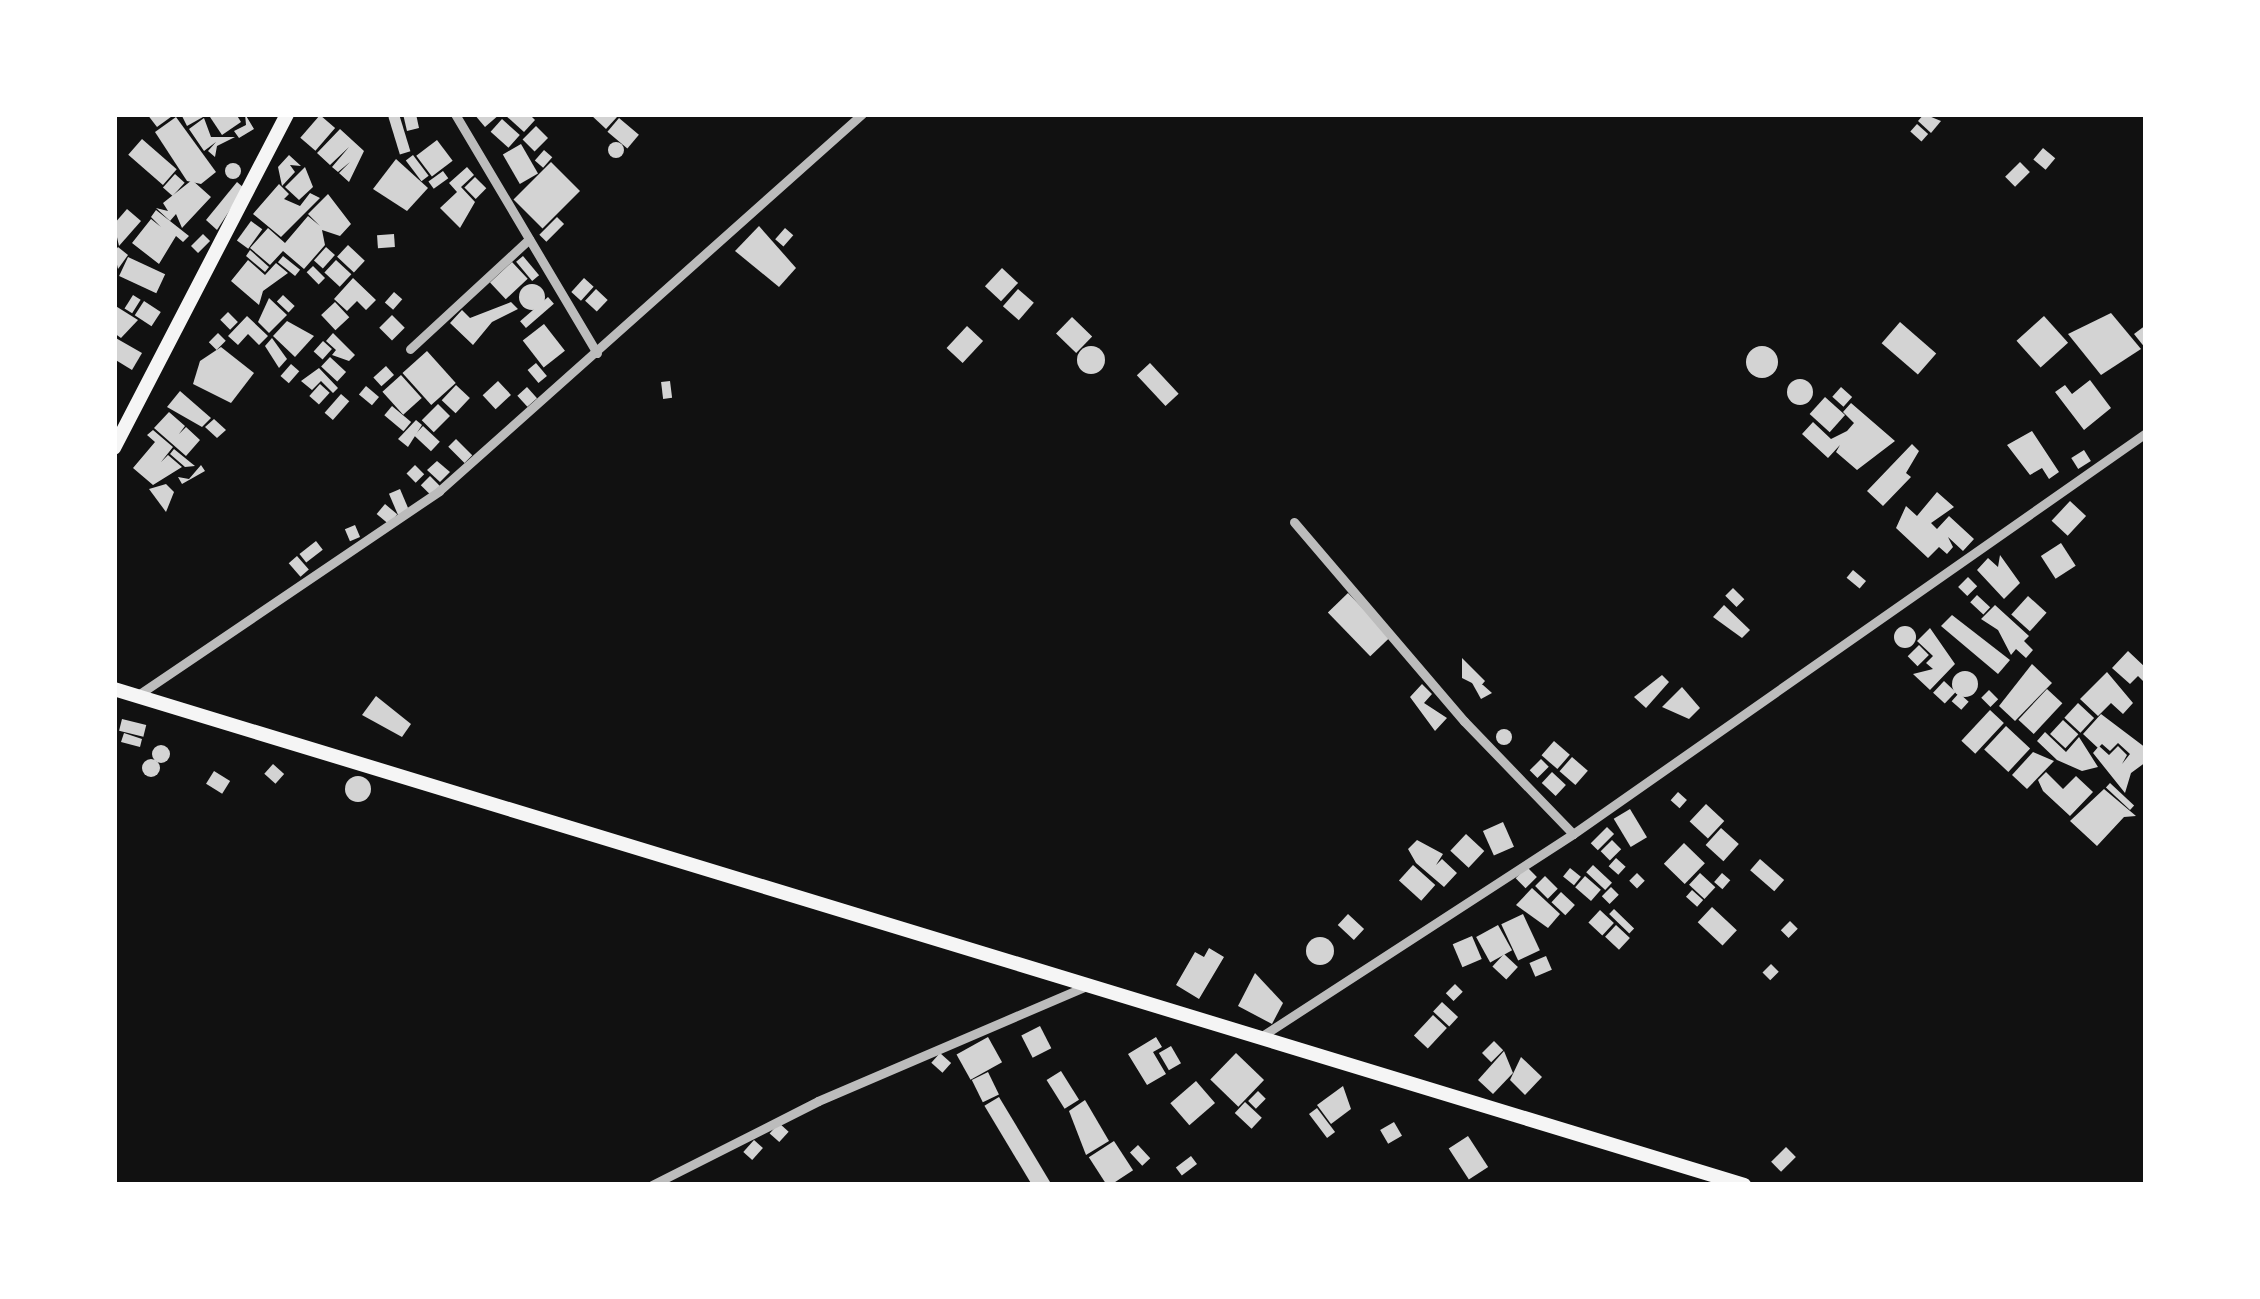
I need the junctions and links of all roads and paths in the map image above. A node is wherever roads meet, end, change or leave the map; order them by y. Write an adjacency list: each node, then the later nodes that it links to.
1 (287, 114): 8 (main road)
2 (455, 114): 4 (street)
3 (862, 114): 6 (street)
4 (529, 239): 5 (street); 6 (street)
5 (410, 349)
6 (597, 353): 11 (street)
7 (2146, 433): 12 (street)
8 (114, 448)
9 (1294, 522): 12 (street)
10 (114, 689): 11 (main road)
11 (137, 695): 13 (main road)
12 (1574, 834): 14 (street)
13 (1095, 982): 14 (main road); 15 (street)
14 (1265, 1034): 16 (main road)
15 (652, 1185)
16 (1744, 1185)

